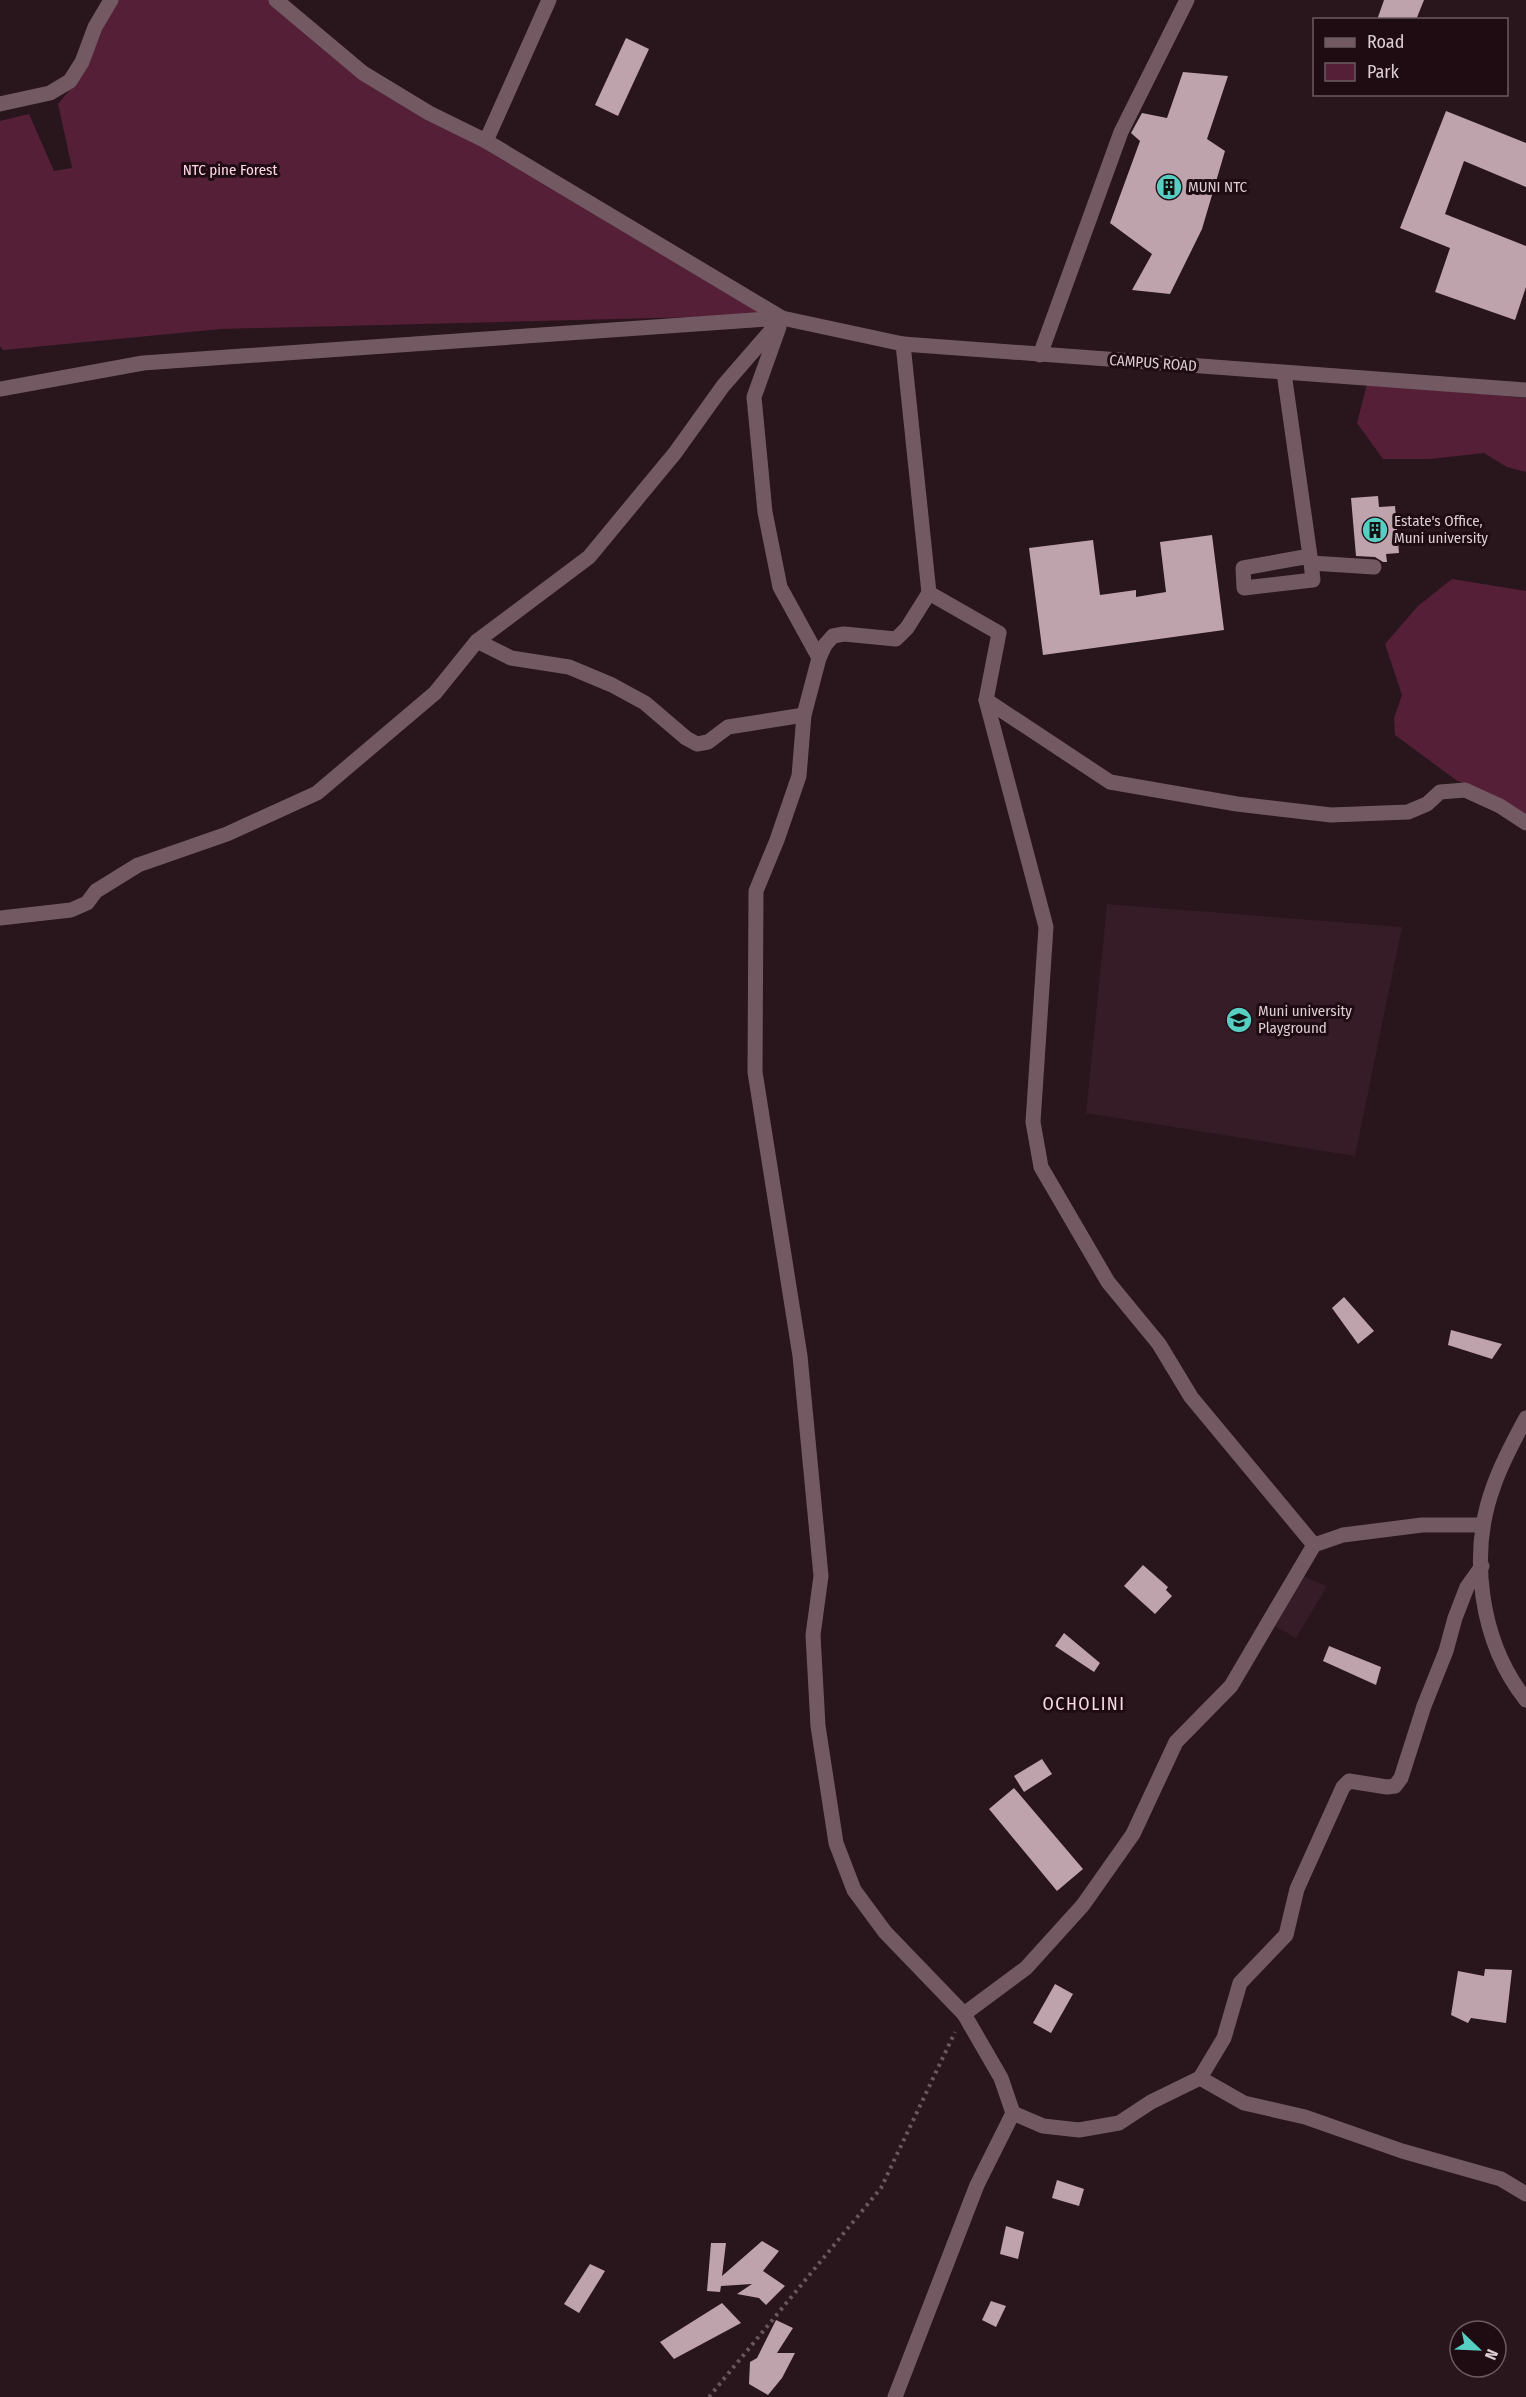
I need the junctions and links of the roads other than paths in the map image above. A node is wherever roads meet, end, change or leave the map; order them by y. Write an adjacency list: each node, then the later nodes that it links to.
1 (111, 0): 5 (street)
2 (276, 0): 6 (street)
3 (549, 0): 6 (street)
4 (1187, 0): 9 (street)
5 (0, 104)
6 (486, 141): 7 (street)
7 (782, 318): 8 (street, CAMPUS ROAD); 11 (street); 15 (street); 16 (street)
8 (903, 344): 9 (street, CAMPUS ROAD); 14 (street)
9 (1040, 355): 10 (street, CAMPUS ROAD)
10 (1284, 373): 12 (street, CAMPUS ROAD); 13 (street)
11 (0, 389)
12 (1526, 390)
13 (1374, 567)
14 (929, 592): 16 (street); 17 (street)
15 (477, 641): 18 (street); 20 (street)
16 (819, 657): 18 (street)
17 (986, 700): 19 (street); 23 (street)
18 (804, 716): 26 (street)
19 (1526, 823)
20 (0, 918)
21 (1526, 1418): 22 (street)
22 (1483, 1525): 23 (street); 24 (street)
23 (1314, 1545): 26 (street)
24 (1482, 1566): 25 (street); 27 (street)
25 (1526, 1700)
26 (964, 2014): 28 (street)
27 (1200, 2078): 28 (street); 29 (street)
28 (1013, 2113): 30 (street)
29 (1526, 2194)
30 (895, 2397)

